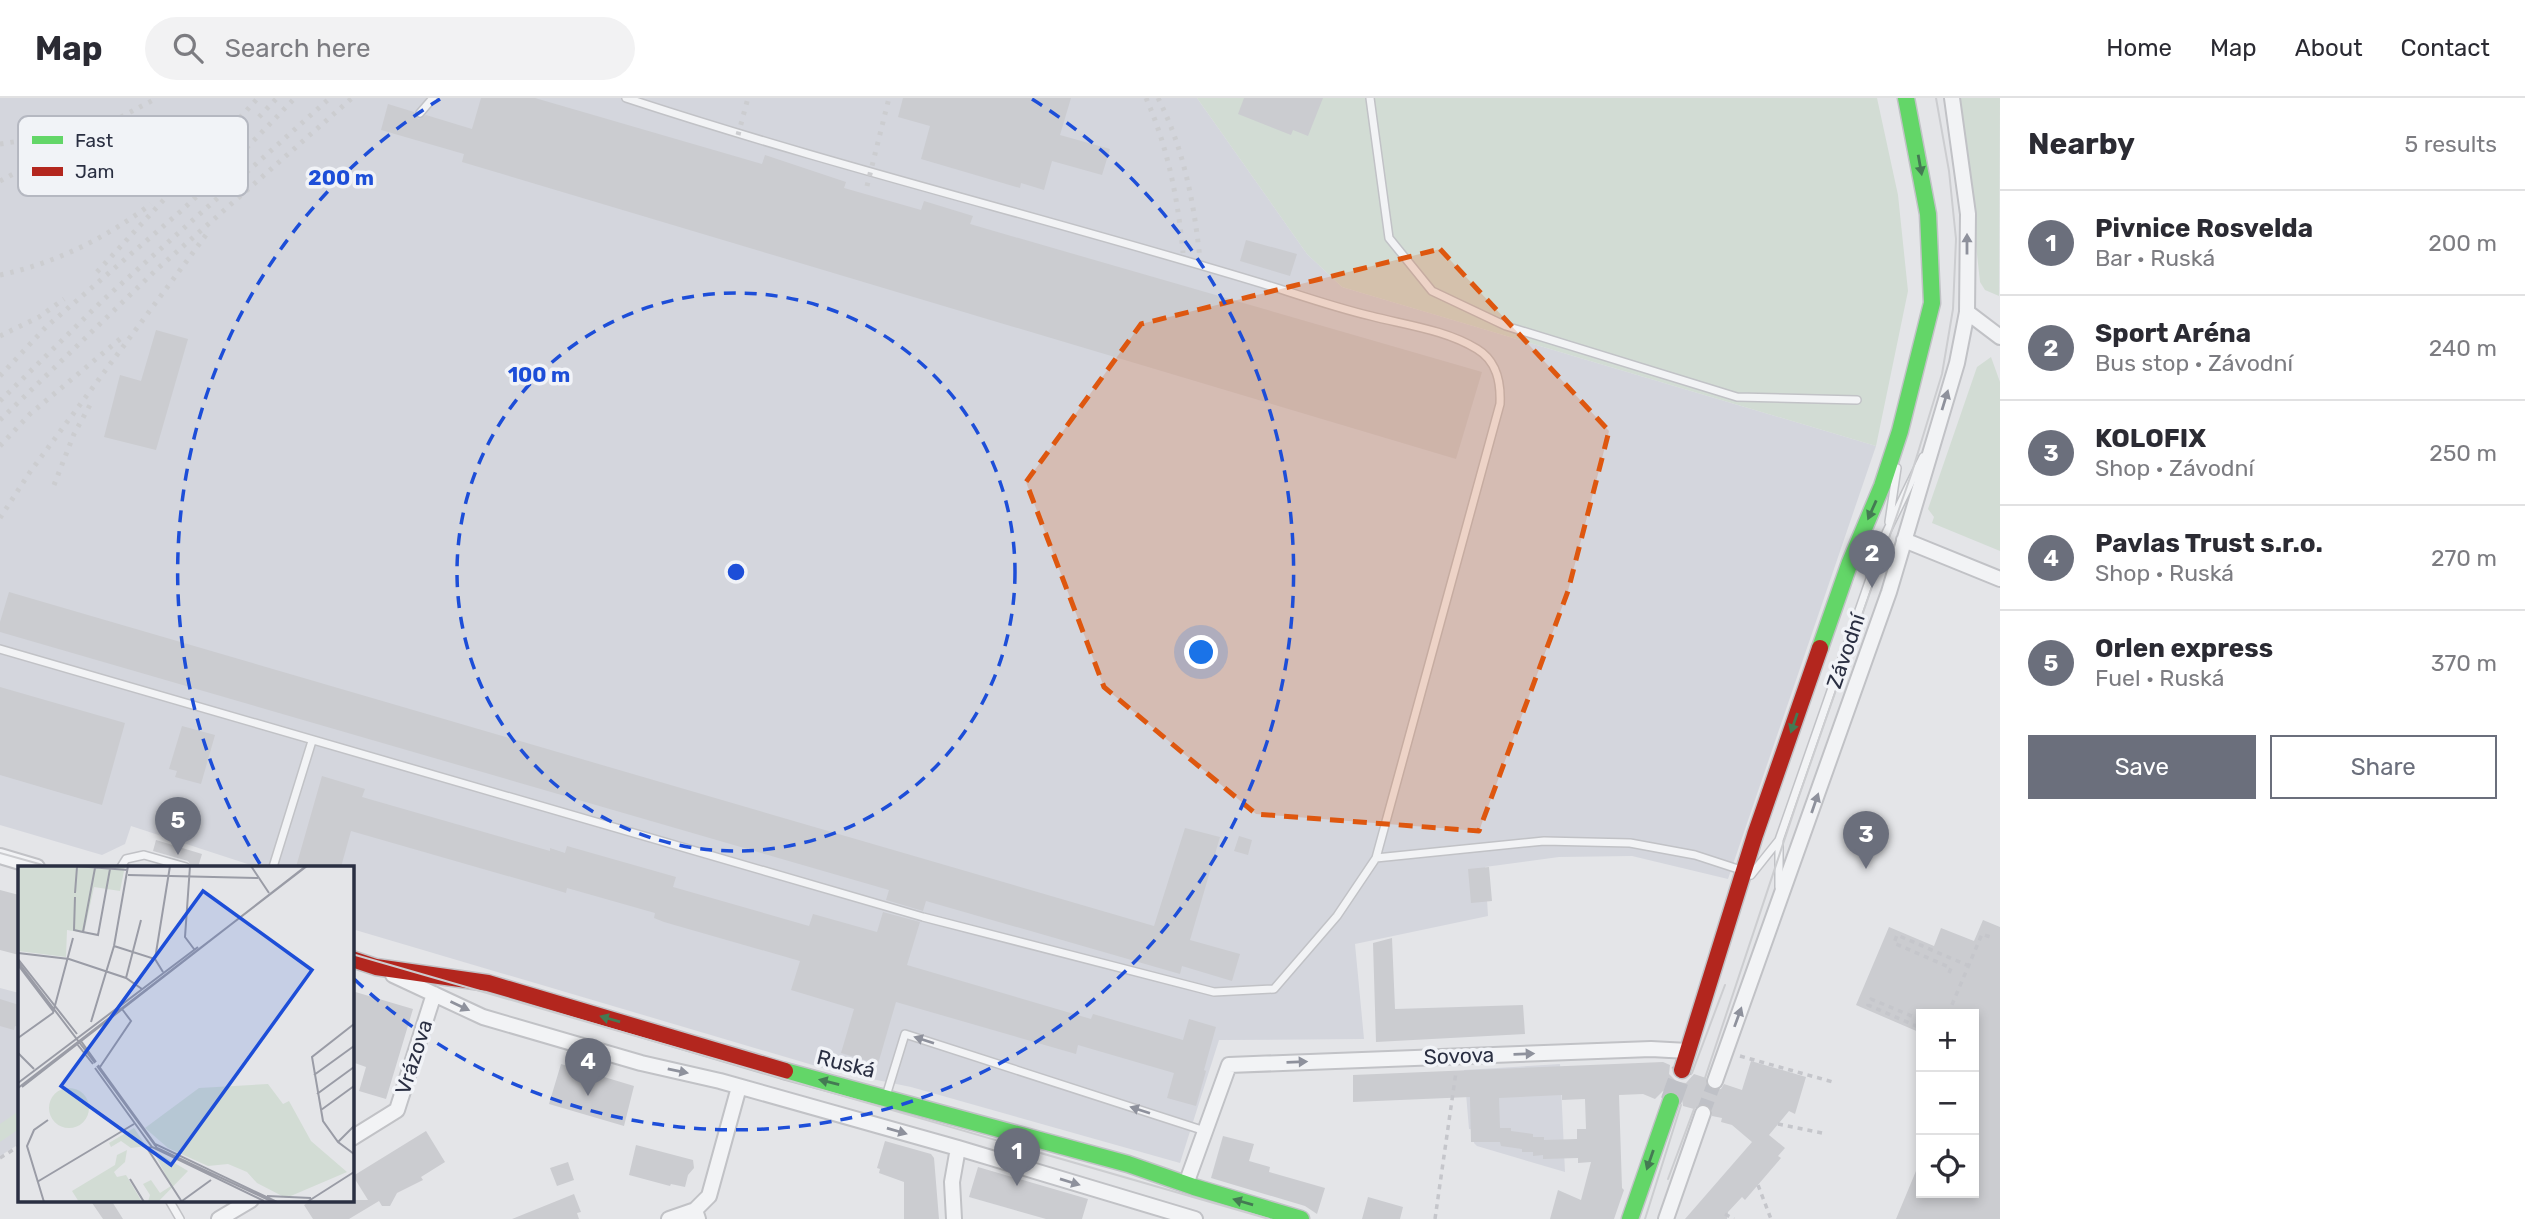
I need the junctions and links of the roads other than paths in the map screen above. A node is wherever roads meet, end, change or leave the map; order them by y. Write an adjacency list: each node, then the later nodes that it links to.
1 (433, 98): 6 (lane)
2 (626, 98): 19 (lane)
3 (1370, 98): 9 (lane)
4 (1906, 98): 10 (street, Závodní, one-way to 10)
5 (1952, 98): 7 (street, Závodní, one-way to 5)
6 (420, 113)
7 (1967, 312): 8 (street); 11 (street, Závodní, one-way to 7)
8 (2000, 337)
9 (1857, 400)
10 (1906, 412): 12 (lane); 24 (street, Závodní, one-way to 24)
11 (1937, 428): 12 (lane); 13 (street, Závodní)
12 (1886, 533): 17 (lane)
13 (1904, 540): 14 (street); 26 (street, Závodní, one-way to 13)
14 (2000, 579)
15 (0, 649): 16 (lane)
16 (312, 741): 19 (lane); 23 (lane)
17 (1779, 840): 25 (lane); 26 (lane)
18 (0, 856): 20 (street)
19 (1376, 858): 24 (lane)
20 (34, 866)
21 (122, 866): 22 (lane)
22 (182, 866)
23 (273, 866)
24 (1744, 871): 25 (street, Závodní)
25 (1739, 890): 30 (street, Závodní)
26 (1779, 904): 32 (street, Závodní, one-way to 26)
27 (354, 960): 28 (street, Ruská)
28 (376, 967): 29 (street, Ruská); 34 (street, Ruská, one-way to 28)
29 (435, 994): 33 (street, Ruská, one-way to 33); 38 (street, Vrázova)
30 (1688, 1051): 31 (street, Závodní); 37 (street, Sovova, one-way to 30)
31 (1682, 1070)
32 (1715, 1081)
33 (739, 1087): 39 (street, Ruská, one-way to 39); 43 (street)
34 (886, 1096): 37 (lane, one-way to 34); 40 (street, Ruská)
35 (1671, 1101): 50 (street, one-way to 50)
36 (1703, 1113): 51 (street)
37 (1205, 1130): 40 (street)
38 (354, 1137)
39 (958, 1148): 47 (street); 48 (street, Ruská, one-way to 48)
40 (1186, 1184): 49 (street, Ruská, one-way to 40)
41 (170, 1202): 44 (lane)
42 (248, 1202): 45 (street)
43 (696, 1214): 46 (street)
44 (180, 1219)
45 (219, 1219)
46 (669, 1219)
47 (954, 1219)
48 (1195, 1219)
49 (1301, 1219)
50 (1630, 1219)
51 (1665, 1219)

